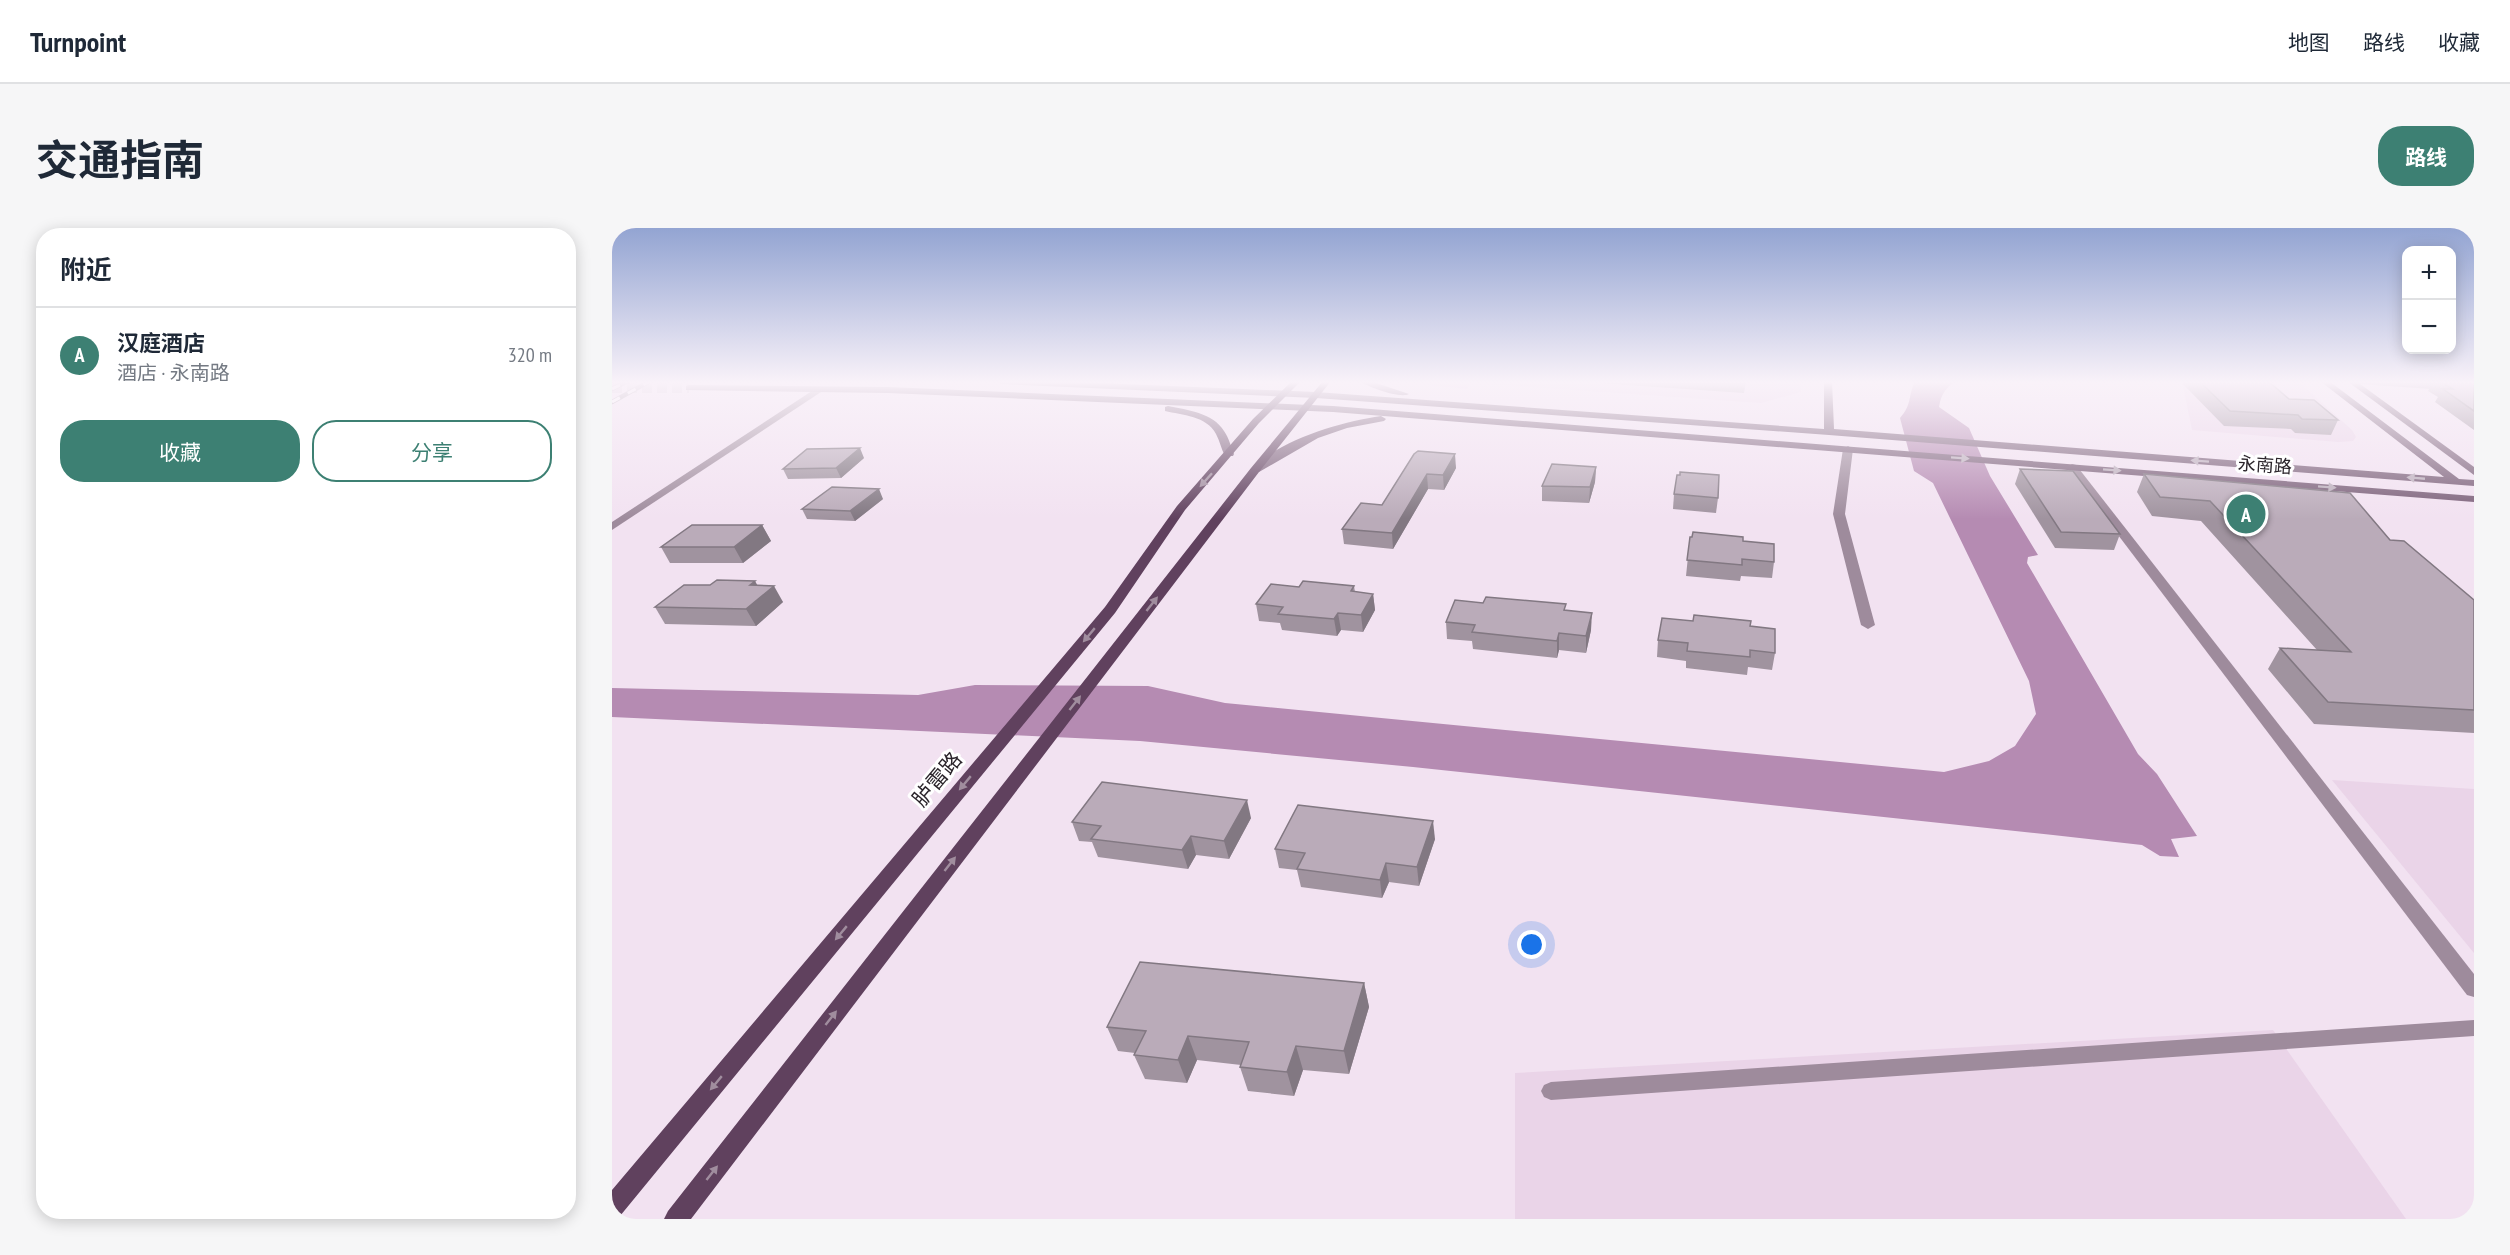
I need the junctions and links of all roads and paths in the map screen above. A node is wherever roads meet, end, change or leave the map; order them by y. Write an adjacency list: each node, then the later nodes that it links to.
1 (762, 427): 20 (street)
2 (1216, 427): 13 (main road)
3 (1251, 427): 13 (main road, 胪雷路)
4 (1289, 427): 15 (main road)
5 (1336, 427): 15 (main road)
6 (1564, 427): 12 (main road, 永南路)
7 (1765, 427): 11 (main road)
8 (1829, 427): 11 (main road)
9 (2385, 427): 17 (main road)
10 (2414, 427): 16 (main road)
11 (1829, 432): 17 (main road, one-way to 11)
12 (1848, 449): 14 (main road, 永南路, one-way to 14); 21 (street)
13 (1229, 454): 25 (main road, 胪雷路, one-way to 25)
14 (2072, 467): 19 (main road, 永南路, one-way to 19); 22 (street)
15 (1255, 470): 26 (main road, one-way to 15)
16 (2474, 472)
17 (2455, 481): 18 (main road)
18 (2474, 483)
19 (2474, 499)
20 (612, 527)
21 (1868, 625)
22 (2474, 989)
23 (2474, 1028): 24 (lane)
24 (1551, 1091)
25 (612, 1208)
26 (676, 1219)

